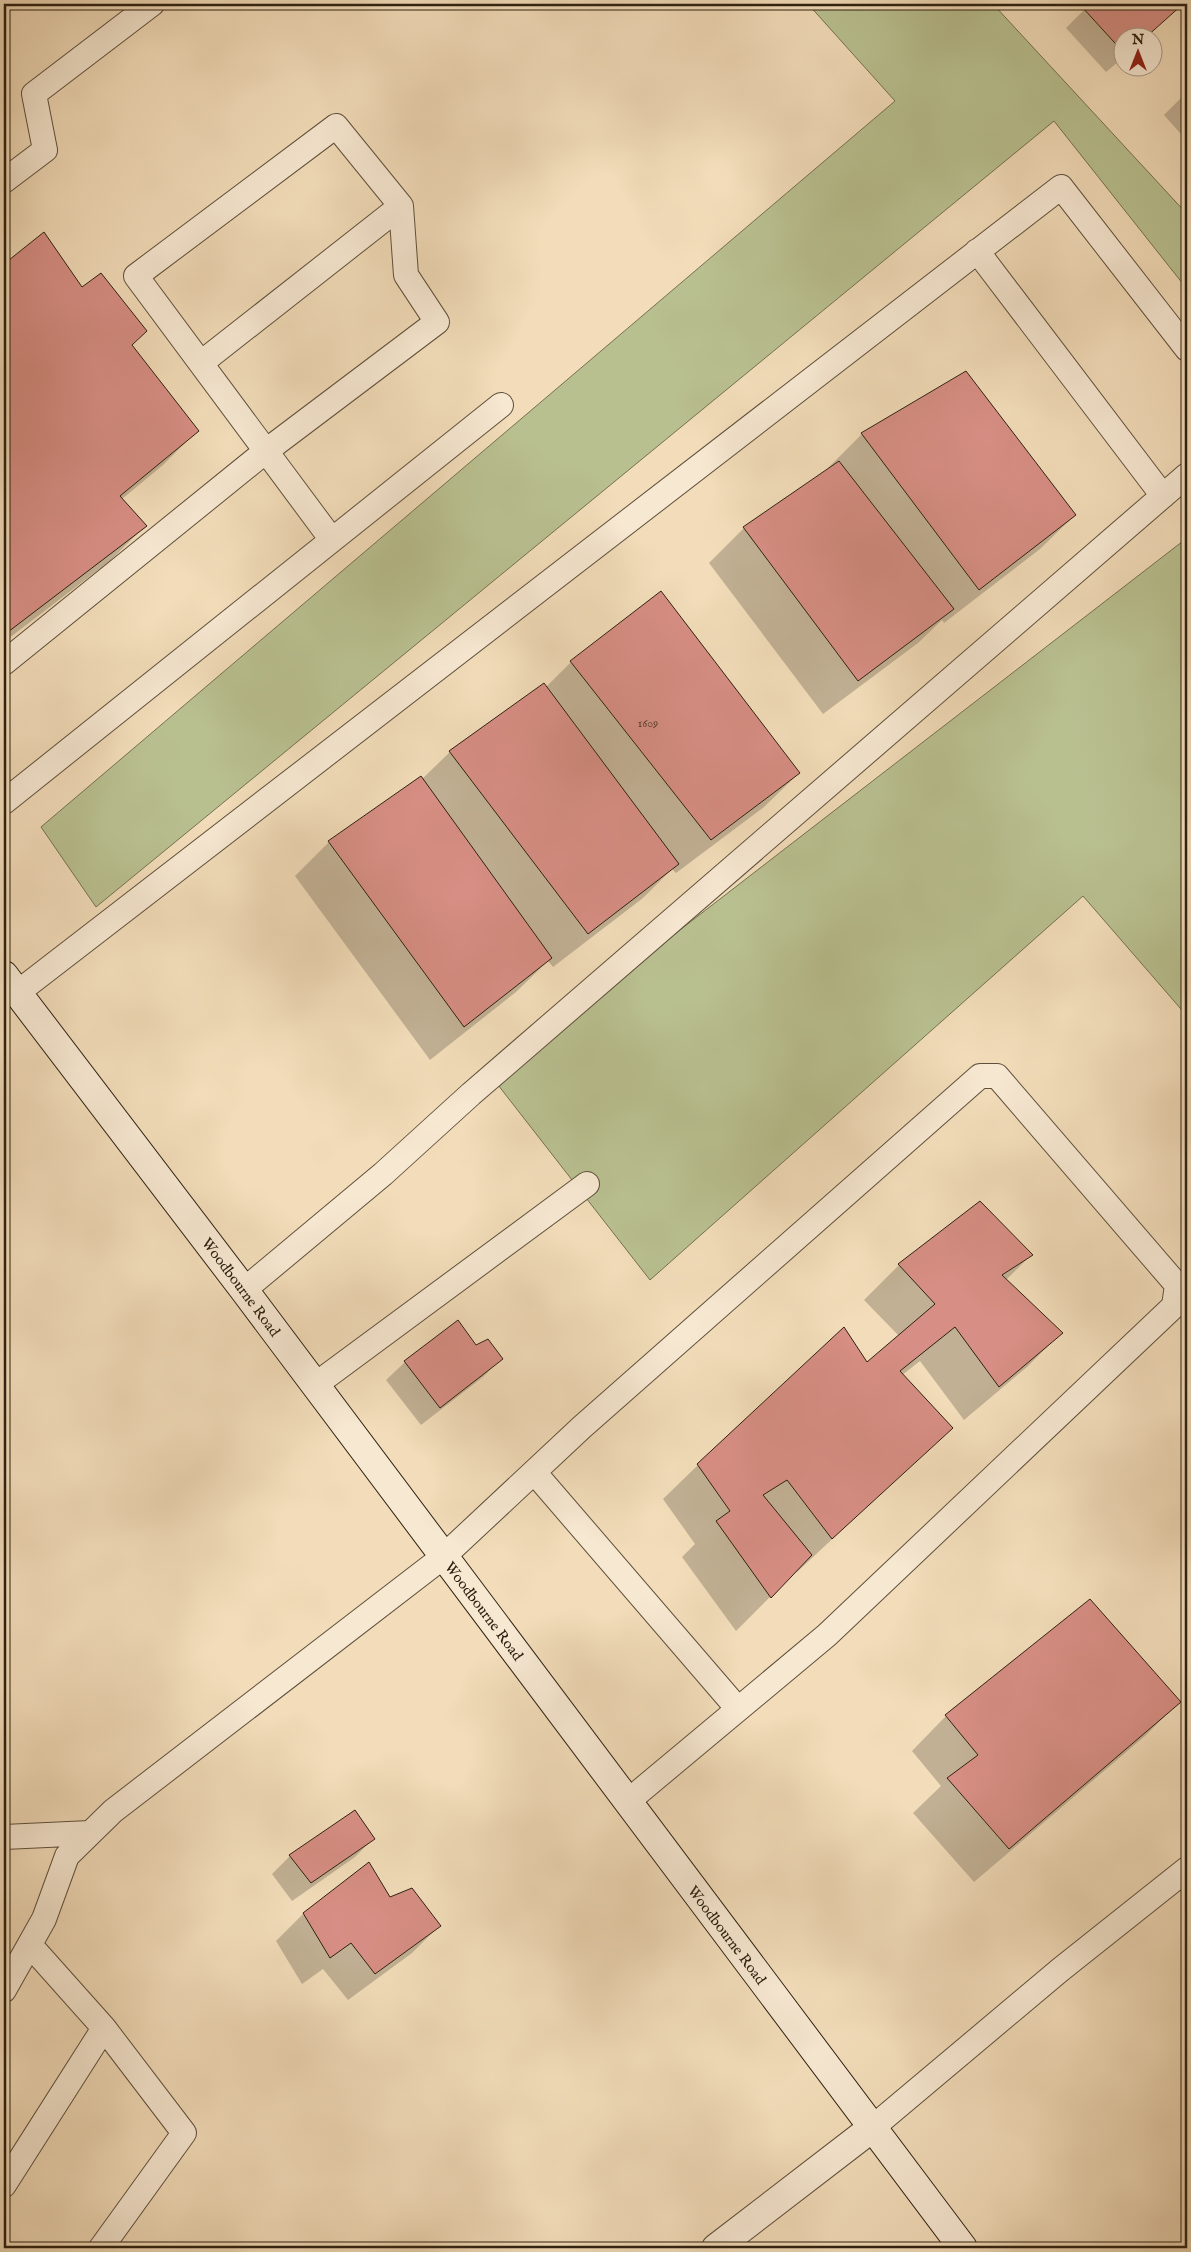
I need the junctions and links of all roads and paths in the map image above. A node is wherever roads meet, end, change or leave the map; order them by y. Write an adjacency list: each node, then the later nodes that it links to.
1 (152, 4): 2 (lane)
2 (4, 181)
3 (401, 206): 6 (lane); 6 (lane); 8 (lane)
4 (977, 251): 5 (lane); 10 (lane); 14 (lane)
5 (1187, 349)
6 (201, 364): 8 (lane)
7 (501, 405): 11 (lane)
8 (266, 451): 11 (lane); 12 (lane)
9 (1187, 475): 10 (lane)
10 (1163, 496): 16 (lane)
11 (332, 540): 13 (lane)
12 (4, 664)
13 (4, 802)
14 (11, 984): 16 (main road, Woodbourne Road)
15 (587, 1184): 17 (lane)
16 (244, 1290): 17 (main road, Woodbourne Road)
17 (315, 1385): 19 (main road, Woodbourne Road)
18 (534, 1472): 19 (lane); 20 (lane); 20 (lane)
19 (443, 1557): 21 (main road, Woodbourne Road); 22 (lane)
20 (738, 1710): 21 (lane)
21 (627, 1802): 28 (main road, Woodbourne Road)
22 (90, 1833): 23 (lane); 25 (lane)
23 (4, 1837)
24 (1187, 1869): 28 (lane)
25 (30, 1945): 26 (lane); 27 (lane)
26 (4, 1990)
27 (104, 2028): 29 (lane); 30 (lane)
28 (872, 2128): 31 (main road); 32 (main road, Woodbourne Road)
29 (4, 2185)
30 (101, 2248)
31 (716, 2248)
32 (963, 2248)

